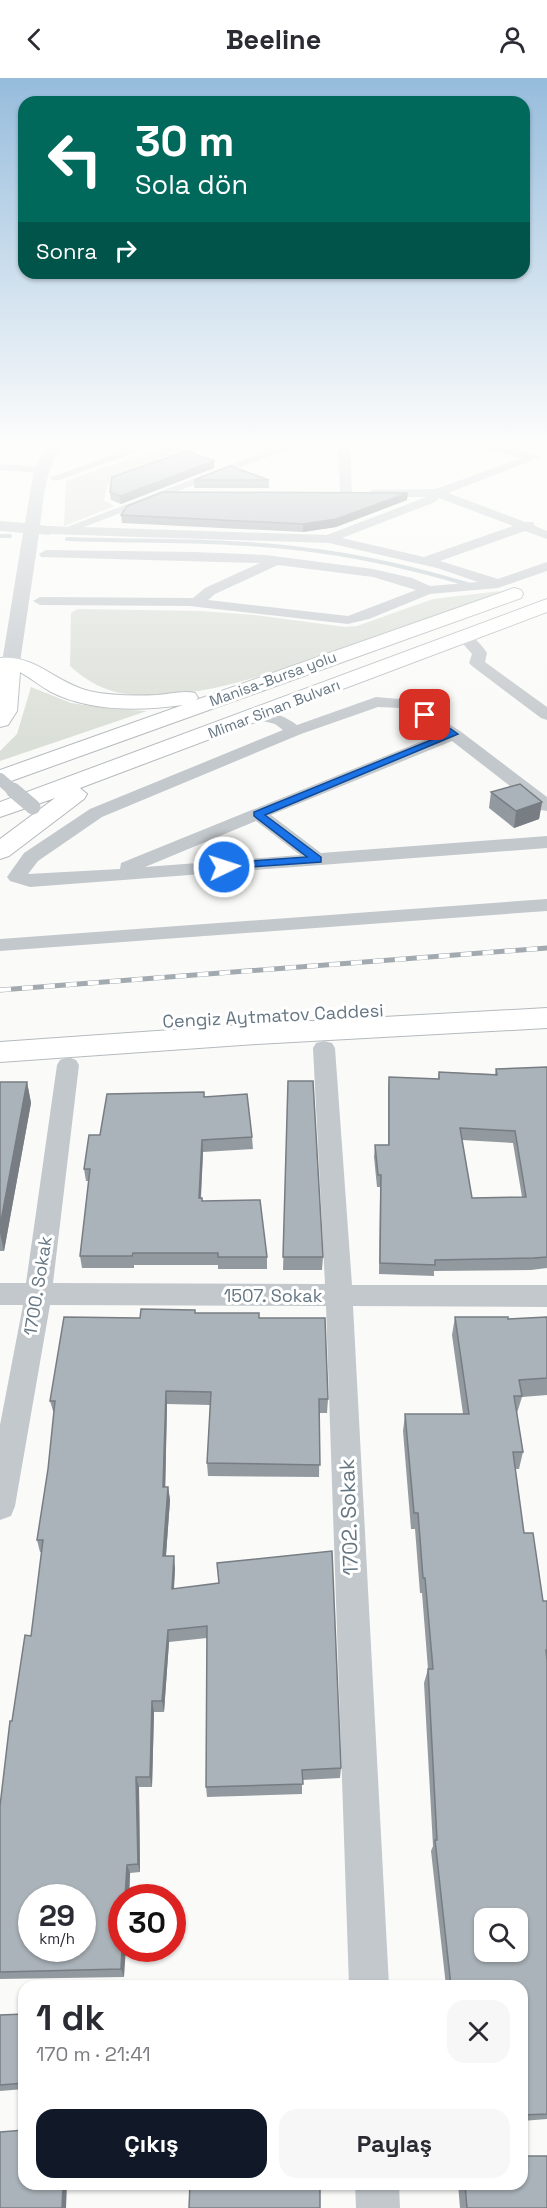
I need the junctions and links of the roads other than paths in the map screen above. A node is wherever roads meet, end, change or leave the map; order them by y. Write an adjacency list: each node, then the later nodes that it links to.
1 (29, 543): 17 (street)
2 (52, 543): 5 (street)
3 (348, 543): 7 (street)
4 (475, 543): 7 (street)
5 (46, 560): 6 (street)
6 (275, 561): 11 (street); 13 (street)
7 (426, 561): 10 (street)
8 (547, 566): 10 (street)
9 (547, 583): 18 (main road, Manisa-Bursa yolu)
10 (498, 584): 11 (street)
11 (428, 590): 13 (street)
12 (41, 595): 13 (street); 15 (street)
13 (196, 603)
14 (547, 605): 16 (main road, Mimar Sinan Bulvarı)
15 (37, 622)
16 (464, 637): 19 (main road, Mimar Sinan Bulvarı); 21 (street)
17 (14, 661): 18 (main road); 20 (main road)
18 (262, 682): 27 (main road, Manisa-Bursa yolu)
19 (292, 702): 22 (main road, Mimar Sinan Bulvarı); 23 (street)
20 (2, 711)
21 (546, 713)
22 (257, 716): 24 (street); 26 (main road, Mimar Sinan Bulvarı)
23 (321, 721): 24 (street); 25 (street)
24 (295, 731): 35 (street)
25 (453, 734): 28 (street); 31 (street)
26 (110, 770): 30 (main road, Mimar Sinan Bulvarı); 33 (main road)
27 (0, 778): 29 (street, bridge)
28 (547, 806)
29 (33, 807)
30 (0, 810)
31 (258, 814): 34 (street); 35 (street)
32 (547, 842): 34 (street)
33 (0, 851)
34 (317, 859): 35 (street)
35 (108, 875)
36 (547, 906): 37 (street)
37 (0, 945)
38 (542, 1013): 39 (main road, Cengiz Aytmatov Caddesi); 40 (main road); 41 (main road, Cengiz Aytmatov Caddesi)
39 (0, 1032)
40 (324, 1047): 42 (main road); 46 (street, 1702. Sokak)
41 (0, 1052)
42 (68, 1065): 43 (main road); 45 (street, 1700. Sokak)
43 (0, 1069)
44 (0, 1294): 45 (street, 1507. Sokak)
45 (38, 1295): 46 (street, 1507. Sokak); 48 (street, 1700. Sokak)
46 (339, 1296): 47 (street, 1507. Sokak); 49 (street, 1702. Sokak)
47 (547, 1296)
48 (0, 1506)
49 (369, 1980)
50 (377, 2190): 51 (street)
51 (378, 2208)

